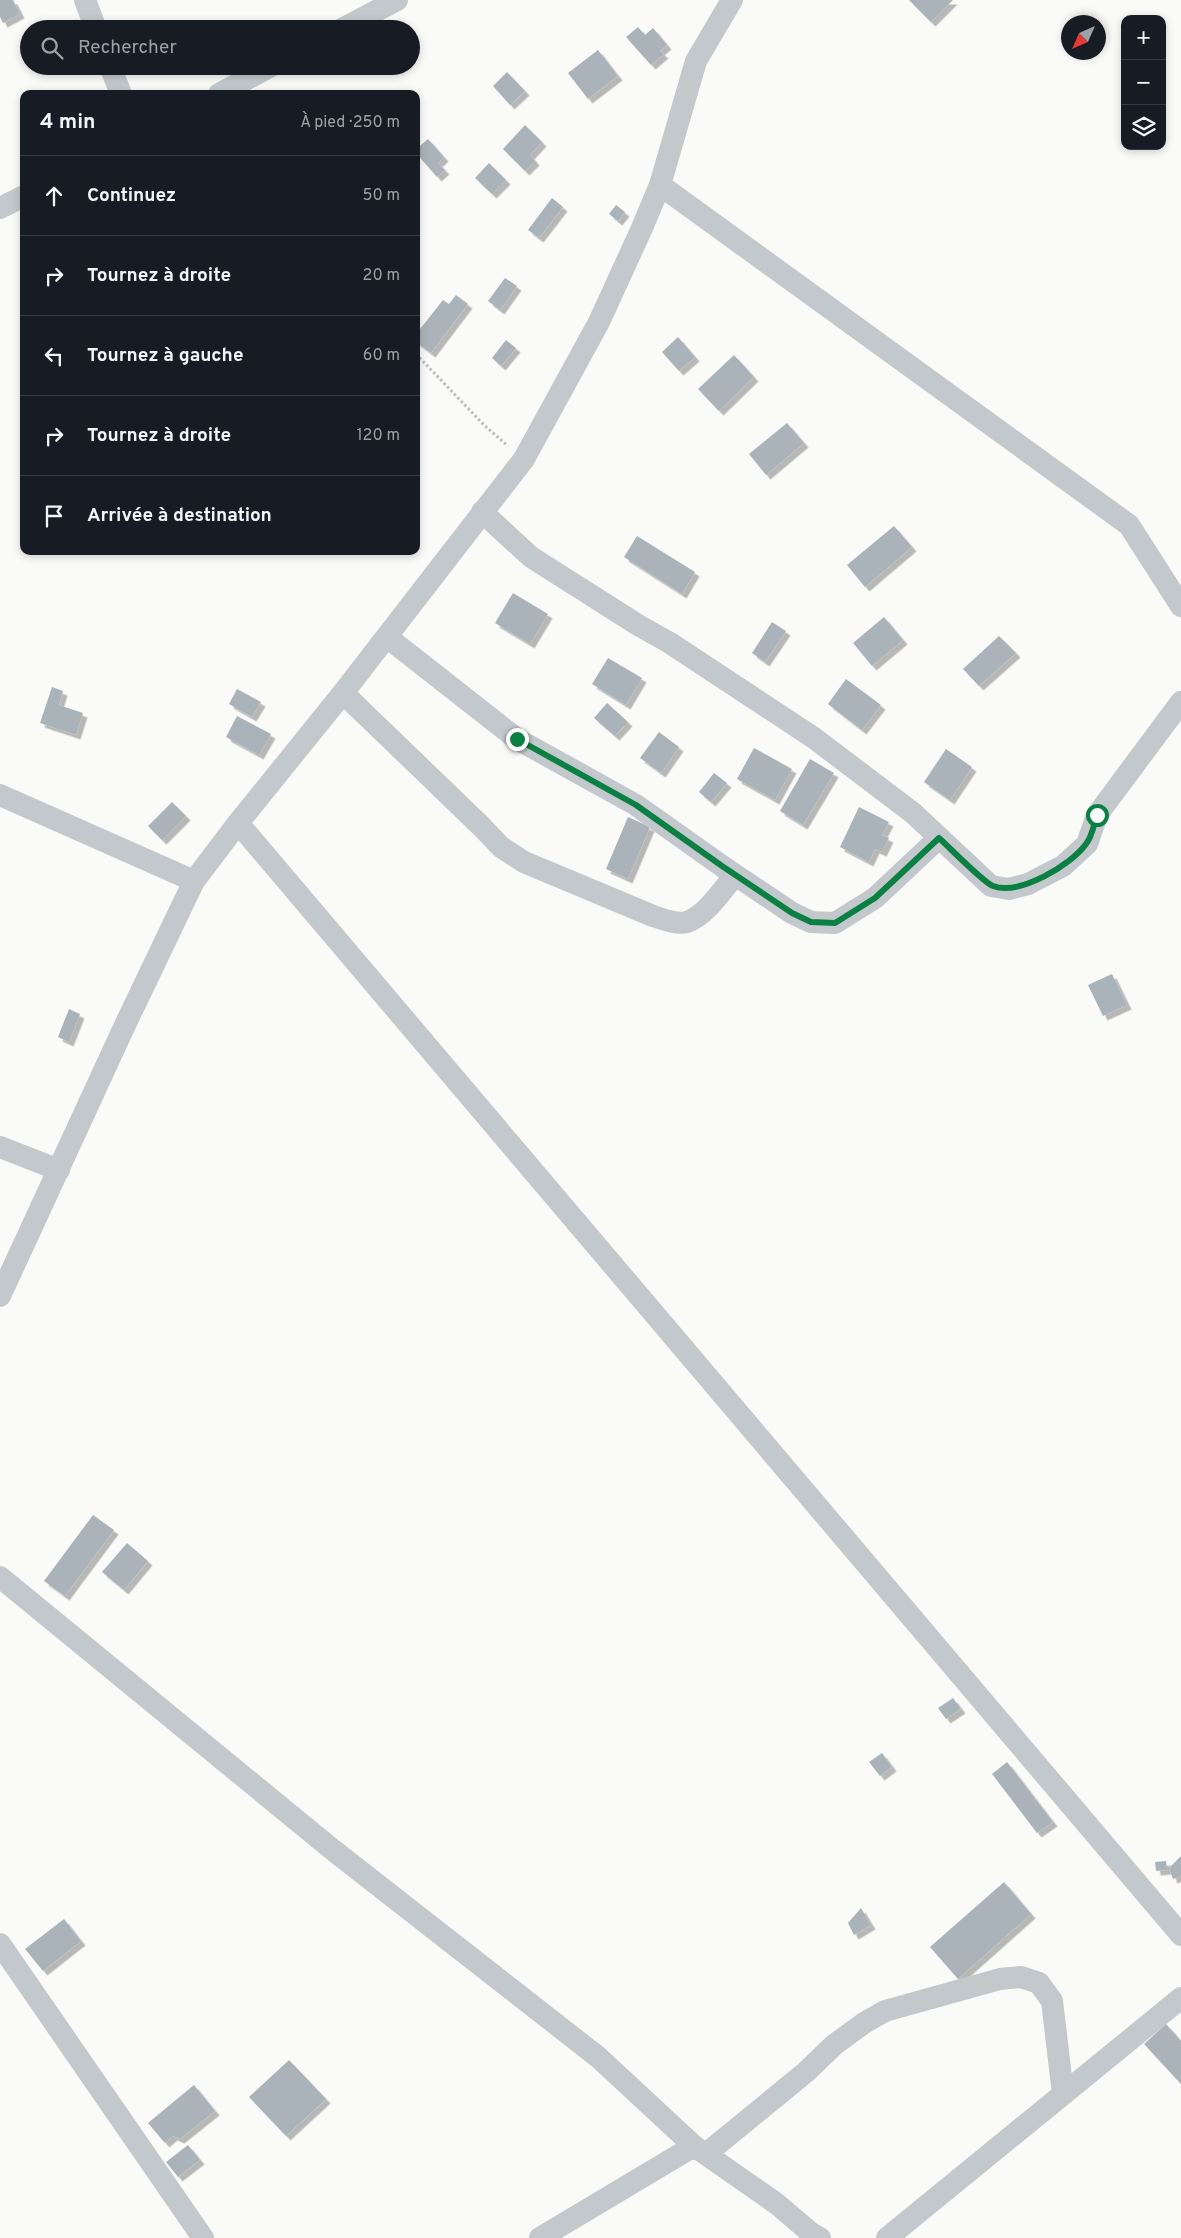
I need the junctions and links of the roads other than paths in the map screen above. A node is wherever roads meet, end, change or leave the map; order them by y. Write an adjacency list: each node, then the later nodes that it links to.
1 (85, 0): 4 (street)
2 (397, 0): 5 (street)
3 (732, 0): 10 (street)
4 (93, 20)
5 (359, 20)
6 (114, 75): 8 (street)
7 (254, 75): 9 (street)
8 (119, 90)
9 (226, 90)
10 (660, 185): 13 (street); 14 (street)
11 (20, 198): 12 (street)
12 (0, 208)
13 (482, 512): 15 (street); 20 (street)
14 (1181, 606)
15 (386, 637): 16 (street); 21 (street)
16 (344, 693): 19 (street); 21 (street)
17 (1181, 702): 20 (street)
18 (0, 795): 22 (street)
19 (238, 823): 22 (street); 27 (street)
20 (939, 838): 21 (street)
21 (735, 875)
22 (194, 881): 24 (street)
23 (0, 1147): 24 (street)
24 (59, 1170): 25 (street)
25 (0, 1296)
26 (0, 1577): 31 (street)
27 (1181, 1935)
28 (0, 1944): 33 (street)
29 (1181, 1998): 30 (street)
30 (1063, 2094): 31 (street); 35 (street)
31 (700, 2150): 32 (street); 34 (street)
32 (816, 2236)
33 (203, 2238)
34 (540, 2238)
35 (886, 2238)

